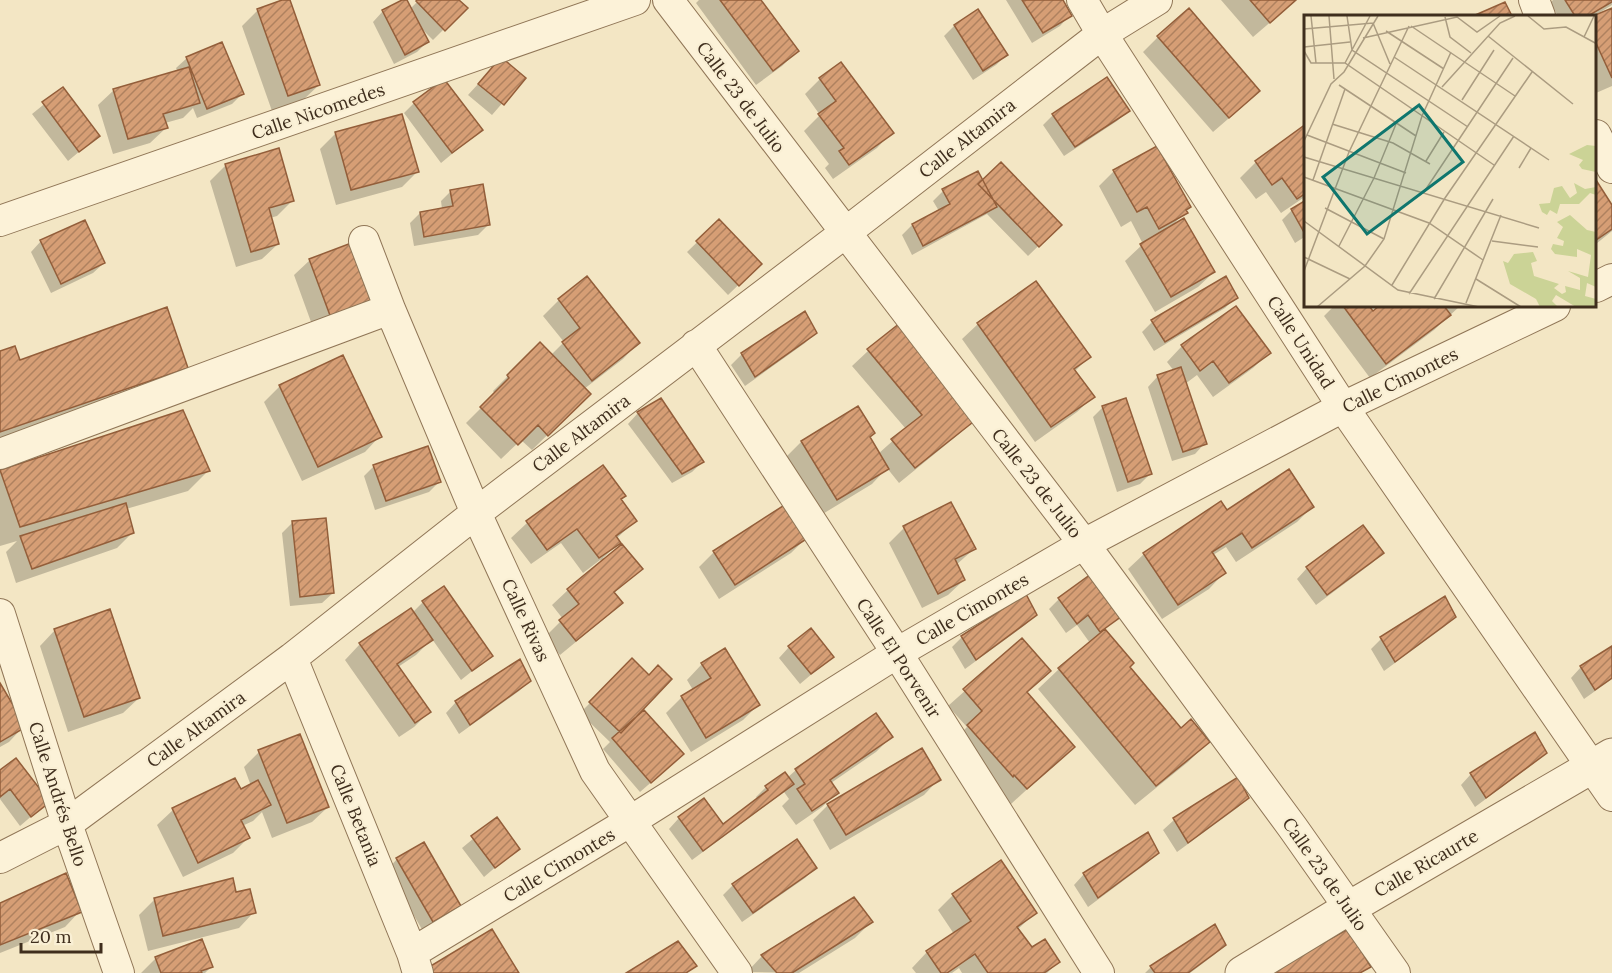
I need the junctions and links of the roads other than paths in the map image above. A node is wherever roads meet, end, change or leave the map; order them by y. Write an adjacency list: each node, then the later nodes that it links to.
1 (635, 0): 10 (street, Calle Nicomedes)
2 (668, 0): 11 (street, Calle 23 de Julio)
3 (1082, 0): 7 (street, Calle Unidad)
4 (1157, 0): 7 (street, Calle Altamira)
5 (1534, 0): 6 (street)
6 (1540, 15)
7 (1102, 34): 11 (street, Calle Altamira); 18 (street, Calle Unidad)
8 (1597, 137): 9 (street)
9 (1612, 168)
10 (0, 221)
11 (845, 233): 17 (street, Calle Altamira); 21 (street, Calle 23 de Julio)
12 (364, 241): 16 (street, Calle Rivas)
13 (1612, 279): 14 (street)
14 (1597, 286)
15 (1551, 308): 18 (street, Calle Cimontes)
16 (390, 309): 19 (street); 20 (street, Calle Rivas)
17 (696, 345): 20 (street, Calle Altamira); 23 (street, Calle El Porvenir)
18 (1343, 407): 21 (street, Calle Cimontes); 25 (street, Calle Unidad)
19 (0, 454)
20 (476, 513): 24 (street, Calle Altamira); 27 (street, Calle Rivas)
21 (1084, 544): 23 (street, Calle Cimontes); 30 (street, Calle 23 de Julio)
22 (0, 614): 28 (street, Calle Andrés Bello)
23 (897, 653): 27 (street, Calle Cimontes); 34 (street, Calle El Porvenir)
24 (292, 658): 28 (street, Calle Altamira); 31 (street, Calle Betania)
25 (1602, 761): 26 (street, Calle Unidad); 30 (street, Calle Ricaurte)
26 (1612, 796)
27 (629, 822): 31 (street, Calle Cimontes); 33 (street, Calle Rivas)
28 (67, 824): 29 (street, Calle Altamira); 32 (street, Calle Andrés Bello)
29 (0, 858)
30 (1349, 908): 35 (street, Calle Ricaurte); 36 (street, Calle 23 de Julio)
31 (415, 963)
32 (119, 973)
33 (737, 973)
34 (1099, 973)
35 (1242, 973)
36 (1395, 973)

